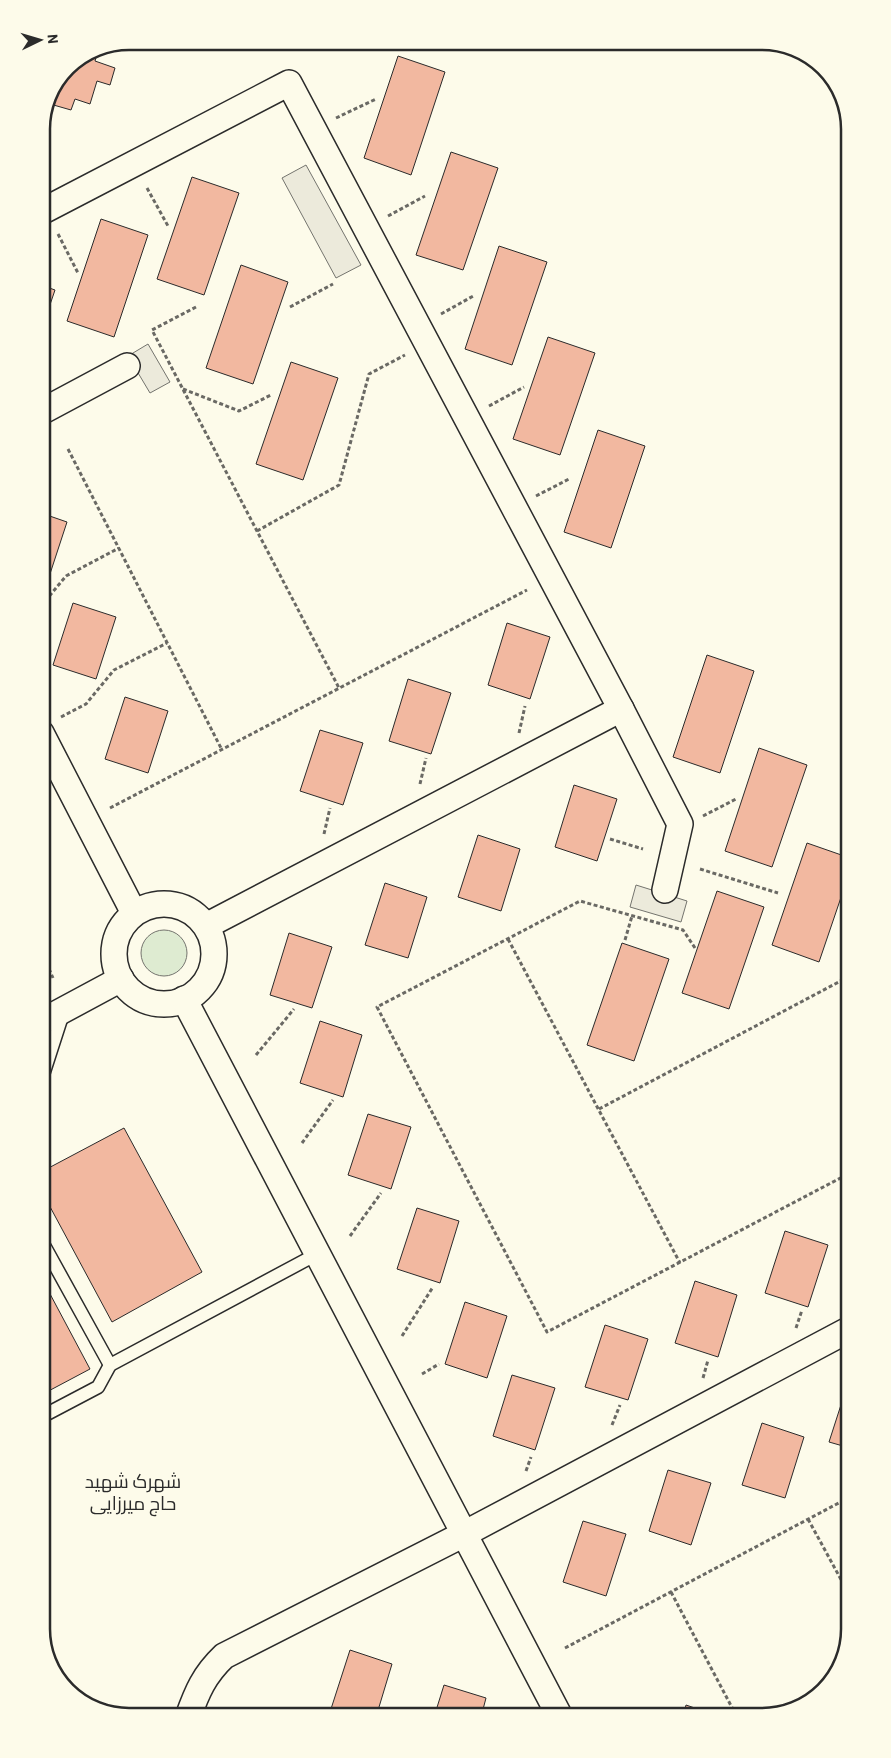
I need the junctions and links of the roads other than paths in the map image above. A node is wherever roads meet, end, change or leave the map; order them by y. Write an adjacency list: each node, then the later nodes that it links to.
1 (50, 207): 4 (street)
2 (127, 366): 3 (street)
3 (50, 407)
4 (621, 709): 6 (street); 8 (street)
5 (50, 730): 7 (street)
6 (665, 890)
7 (134, 913): 8 (street); 9 (street)
8 (206, 926): 10 (street)
9 (122, 979): 10 (street); 11 (street)
10 (184, 999): 14 (street)
11 (64, 1010): 12 (street); 13 (lane)
12 (50, 1017)
13 (50, 1053)
14 (317, 1254): 17 (lane); 19 (street)
15 (50, 1256): 17 (lane)
16 (841, 1333): 19 (street)
17 (110, 1365): 18 (lane)
18 (50, 1412)
19 (464, 1534): 20 (street); 21 (street)
20 (192, 1708)
21 (555, 1708)

